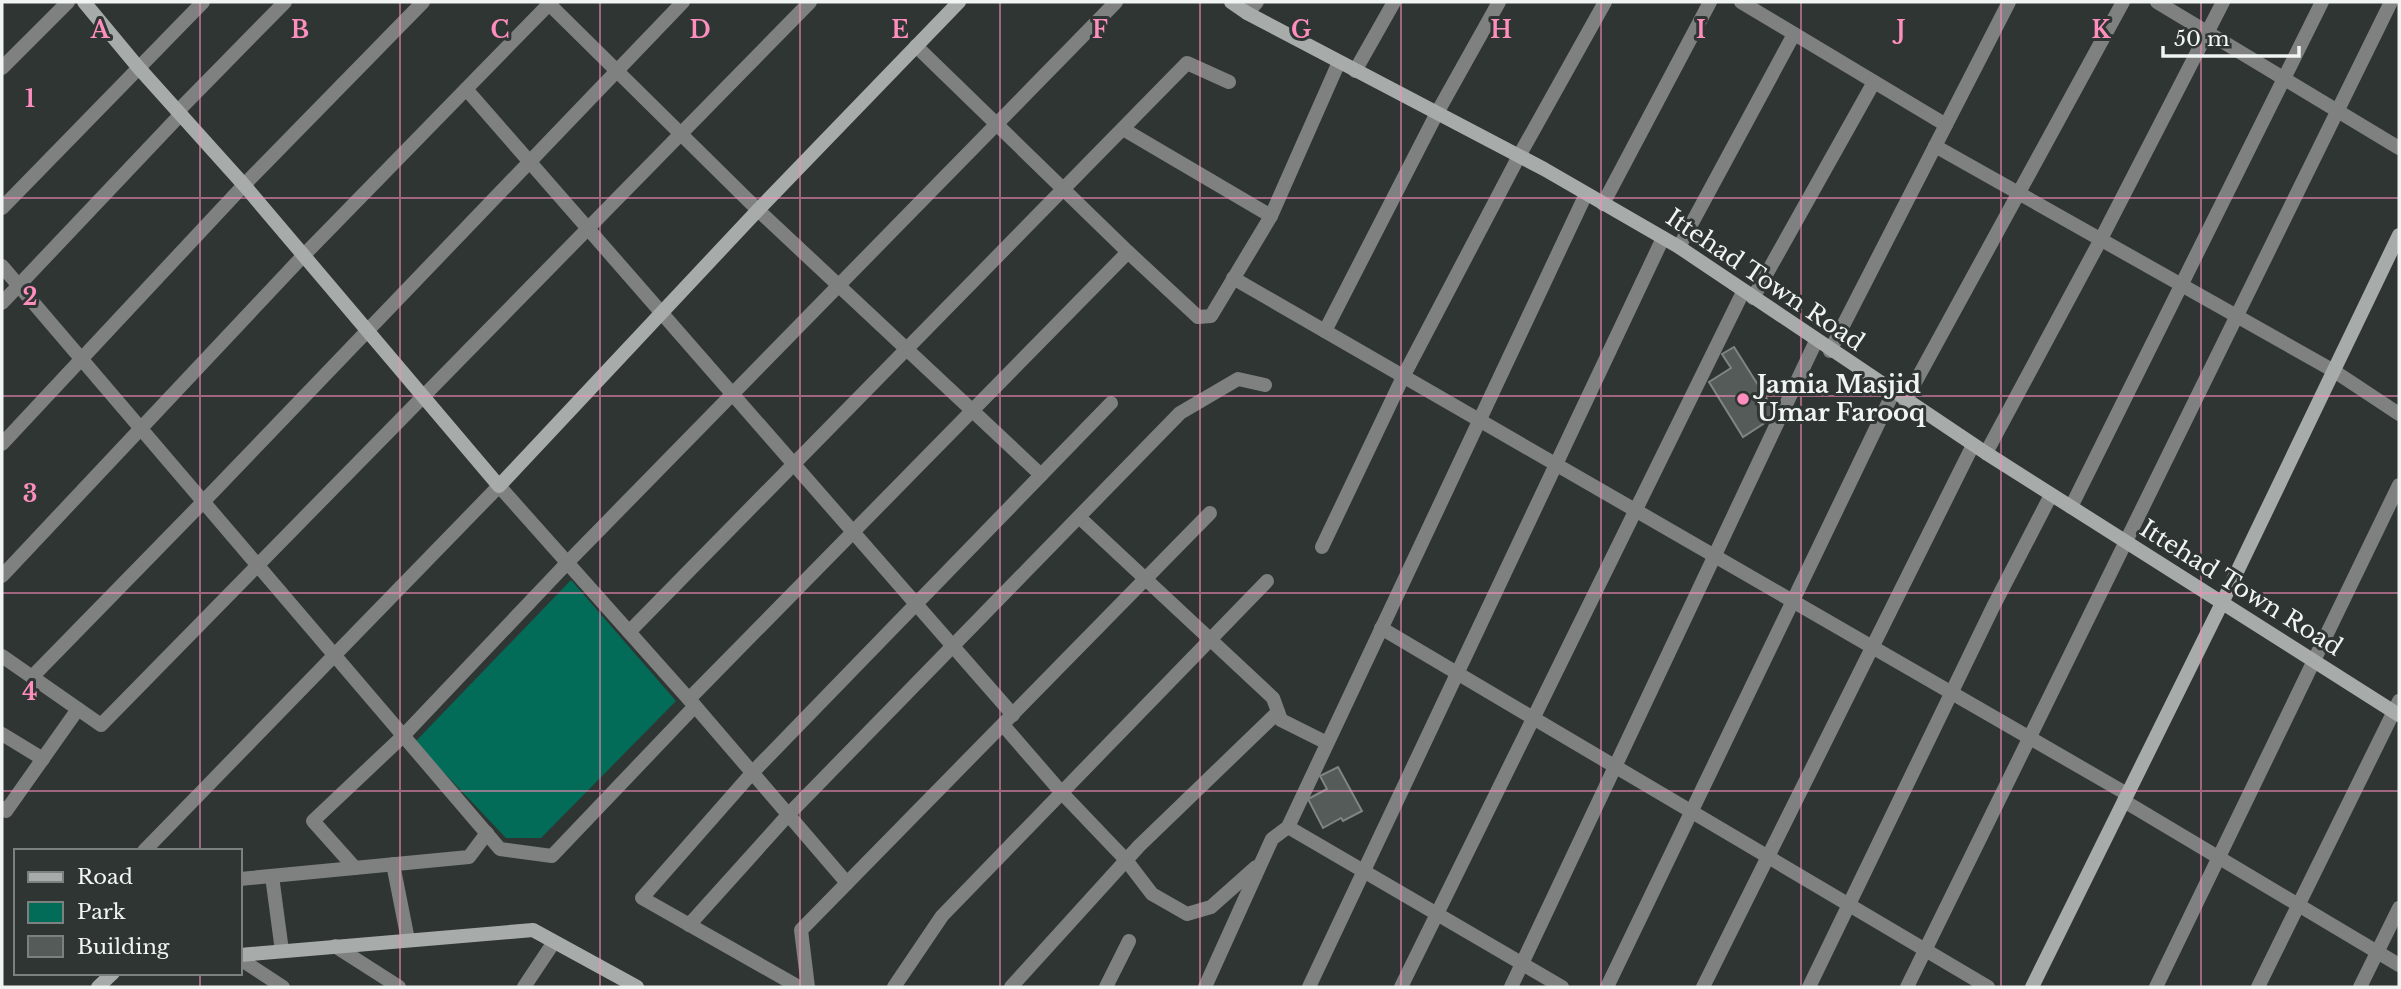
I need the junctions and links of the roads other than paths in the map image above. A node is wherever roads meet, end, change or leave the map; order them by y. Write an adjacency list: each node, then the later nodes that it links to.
1 (68, 2): 29 (street)
2 (84, 2): 28 (street)
3 (202, 2): 28 (street)
4 (285, 2): 37 (street)
5 (423, 2): 47 (street)
6 (682, 2): 30 (street)
7 (810, 2): 42 (street)
8 (960, 2): 26 (street)
9 (1116, 2): 39 (street)
10 (1231, 2): 23 (street, Ittehad Town Road)
11 (1394, 2): 31 (street)
12 (1499, 2): 38 (street)
13 (1605, 2): 45 (street)
14 (1710, 2): 51 (street)
15 (1741, 2): 25 (street)
16 (2009, 2): 40 (street)
17 (2123, 2): 49 (street)
18 (2157, 2): 24 (street)
19 (2223, 2): 24 (street)
20 (2322, 2): 32 (street)
21 (2391, 2): 36 (street)
22 (549, 3): 30 (street); 35 (street)
23 (1252, 7): 27 (street, Ittehad Town Road)
24 (2207, 32): 32 (street); 58 (street)
25 (1794, 34): 34 (street); 59 (street)
26 (916, 46): 39 (street); 53 (street)
27 (1339, 62): 31 (street, Ittehad Town Road); 54 (street)
28 (138, 67): 37 (street); 52 (street)
29 (2, 68)
30 (617, 71): 42 (street); 46 (street)
31 (1355, 71): 38 (street, Ittehad Town Road)
32 (2284, 79): 36 (street); 64 (street)
33 (1229, 82): 41 (street)
34 (1874, 82): 40 (street); 67 (street)
35 (466, 89): 46 (street); 61 (street)
36 (2338, 111): 44 (street); 70 (street)
37 (179, 113): 47 (street); 65 (street)
38 (1437, 113): 45 (street, Ittehad Town Road); 72 (street)
39 (996, 124): 48 (street); 66 (street)
40 (1946, 125): 43 (street)
41 (1123, 129): 48 (street); 54 (street)
42 (680, 134): 53 (street); 55 (street)
43 (1935, 146): 49 (street); 75 (street)
44 (2399, 148)
45 (1519, 156): 50 (street, Ittehad Town Road); 78 (street)
46 (529, 162): 55 (street); 71 (street)
47 (244, 185): 61 (street); 76 (street)
48 (1064, 190): 60 (street); 74 (street)
49 (2019, 193): 58 (street); 82 (street)
50 (1586, 194): 51 (street, Ittehad Town Road); 86 (street)
51 (1603, 204): 57 (street, Ittehad Town Road)
52 (2, 208)
53 (758, 211): 66 (street); 69 (street)
54 (1271, 216): 63 (street)
55 (587, 229): 69 (street); 81 (street)
56 (2399, 235): 77 (street)
57 (1663, 238): 59 (street, Ittehad Town Road); 92 (street)
58 (2101, 239): 64 (street); 90 (street)
59 (1679, 247): 67 (street, Ittehad Town Road)
60 (1128, 252): 63 (street); 84 (street)
61 (303, 256): 71 (street); 87 (street)
62 (2, 266): 65 (street)
63 (1233, 278): 72 (street)
64 (2181, 285): 70 (street); 98 (street)
65 (19, 286): 68 (street); 76 (street)
66 (838, 286): 74 (street); 80 (street)
67 (1748, 295): 73 (street, Ittehad Town Road); 99 (street)
68 (2, 303)
69 (661, 314): 80 (street); 95 (street)
70 (2237, 316): 77 (street); 103 (street)
71 (366, 331): 81 (street); 97 (street)
72 (1325, 331): 78 (street)
73 (1816, 341): 75 (street, Ittehad Town Road); 105 (street)
74 (906, 349): 84 (street); 91 (street)
75 (1830, 351): 82 (street, Ittehad Town Road)
76 (81, 359): 87 (street); 88 (street)
77 (2334, 371): 85 (street); 112 (street)
78 (1404, 376): 86 (street); 104 (street)
79 (1265, 385): 101 (street)
80 (731, 394): 91 (street); 106 (street)
81 (422, 397): 95 (street); 107 (street)
82 (1899, 397): 89 (street, Ittehad Town Road); 111 (street)
83 (1111, 403): 93 (street)
84 (972, 411): 93 (street); 102 (street)
85 (2399, 414)
86 (1478, 420): 92 (street); 114 (street)
87 (142, 430): 97 (street); 108 (street)
88 (2, 444)
89 (1973, 445): 90 (street, Ittehad Town Road); 118 (street)
90 (1986, 453): 96 (street, Ittehad Town Road)
91 (792, 464): 102 (street); 115 (street)
92 (1555, 464): 99 (street); 122 (street)
93 (1041, 475): 113 (street)
94 (2399, 485): 121 (street)
95 (499, 486): 106 (street); 120 (street)
96 (2051, 495): 98 (street, Ittehad Town Road); 124 (street)
97 (203, 502): 107 (street); 123 (street)
98 (2071, 507): 103 (street, Ittehad Town Road)
99 (1635, 510): 105 (street); 129 (street)
100 (1210, 513): 109 (street)
101 (1079, 517): 109 (street); 117 (street)
102 (853, 533): 113 (street); 125 (street)
103 (2126, 542): 112 (street, Ittehad Town Road); 133 (street)
104 (1322, 547)
105 (1714, 556): 111 (street); 136 (street)
106 (567, 563): 115 (street); 132 (street)
107 (258, 566): 120 (street); 126 (street)
108 (2, 576)
109 (1146, 579): 116 (street); 130 (street)
110 (1268, 582): 116 (street)
111 (1793, 601): 118 (street); 141 (street)
112 (2222, 603): 121 (street, Ittehad Town Road); 139 (street)
113 (916, 605): 117 (street); 137 (street)
114 (1381, 628): 122 (street); 134 (street)
115 (629, 632): 125 (street)
116 (1210, 639): 128 (street); 138 (street)
117 (953, 647): 130 (street); 142 (street)
118 (1872, 647): 124 (street); 146 (street)
119 (2, 656): 123 (street)
120 (334, 656): 132 (street); 145 (street)
121 (2315, 662): 127 (street, Ittehad Town Road); 147 (street)
122 (1457, 673): 129 (street); 152 (street)
123 (32, 677): 126 (street)
124 (1952, 693): 133 (street); 156 (street)
125 (692, 703): 137 (street); 144 (street)
126 (78, 709): 135 (street)
127 (2398, 709): 157 (street)
128 (1278, 712): 134 (street); 148 (street)
129 (1533, 718): 136 (street); 159 (street)
130 (1008, 720): 138 (street); 155 (street)
131 (2, 734): 135 (street)
132 (402, 736): 144 (street); 151 (street)
133 (2031, 738): 139 (street); 165 (street)
134 (1327, 743): 143 (street)
135 (43, 759): 140 (street)
136 (1615, 766): 141 (street); 170 (street)
137 (752, 773): 142 (street); 160 (street)
138 (1062, 793): 148 (street); 180 (street)
139 (2126, 797): 147 (street); 193 (street)
140 (2, 808)
141 (1692, 812): 146 (street); 188 (street)
142 (788, 815): 155 (street); 160 (street)
143 (1287, 827): 149 (street); 152 (street)
144 (487, 834): 150 (street)
145 (146, 849)
146 (1768, 856): 156 (street); 189 (street)
147 (2219, 858): 157 (street); 194 (street)
148 (1126, 860): 149 (street); 181 (street)
149 (1262, 862): 183 (street)
150 (393, 864): 151 (street); 161 (street)
151 (355, 868): 153 (street)
152 (1364, 871): 159 (street); 184 (street)
153 (272, 876): 154 (street); 166 (street)
154 (242, 878)
155 (847, 883): 179 (street)
156 (1849, 905): 165 (street); 190 (street)
157 (2299, 905): 167 (street); 195 (street)
158 (2399, 908): 167 (street)
159 (1437, 914): 170 (street); 185 (street)
160 (689, 925): 178 (street)
161 (408, 940): 163 (street); 164 (street)
162 (1129, 941): 182 (street)
163 (554, 942): 176 (street); 177 (street)
164 (335, 946): 166 (street); 175 (street)
165 (1925, 950): 191 (street); 192 (street)
166 (282, 951): 168 (street)
167 (2378, 952): 171 (street); 196 (street)
168 (242, 957)
169 (242, 958): 174 (street)
170 (1522, 964): 186 (street); 187 (street)
171 (2399, 965)
172 (111, 975): 173 (street)
173 (98, 987)
174 (283, 987)
175 (399, 987)
176 (524, 987)
177 (637, 987)
178 (799, 987)
179 (808, 987)
180 (894, 987)
181 (1011, 987)
182 (1106, 987)
183 (1205, 987)
184 (1309, 987)
185 (1401, 987)
186 (1511, 987)
187 (1562, 987)
188 (1607, 987)
189 (1703, 987)
190 (1810, 987)
191 (1907, 987)
192 (1988, 987)
193 (2032, 987)
194 (2156, 987)
195 (2258, 987)
196 (2360, 987)

